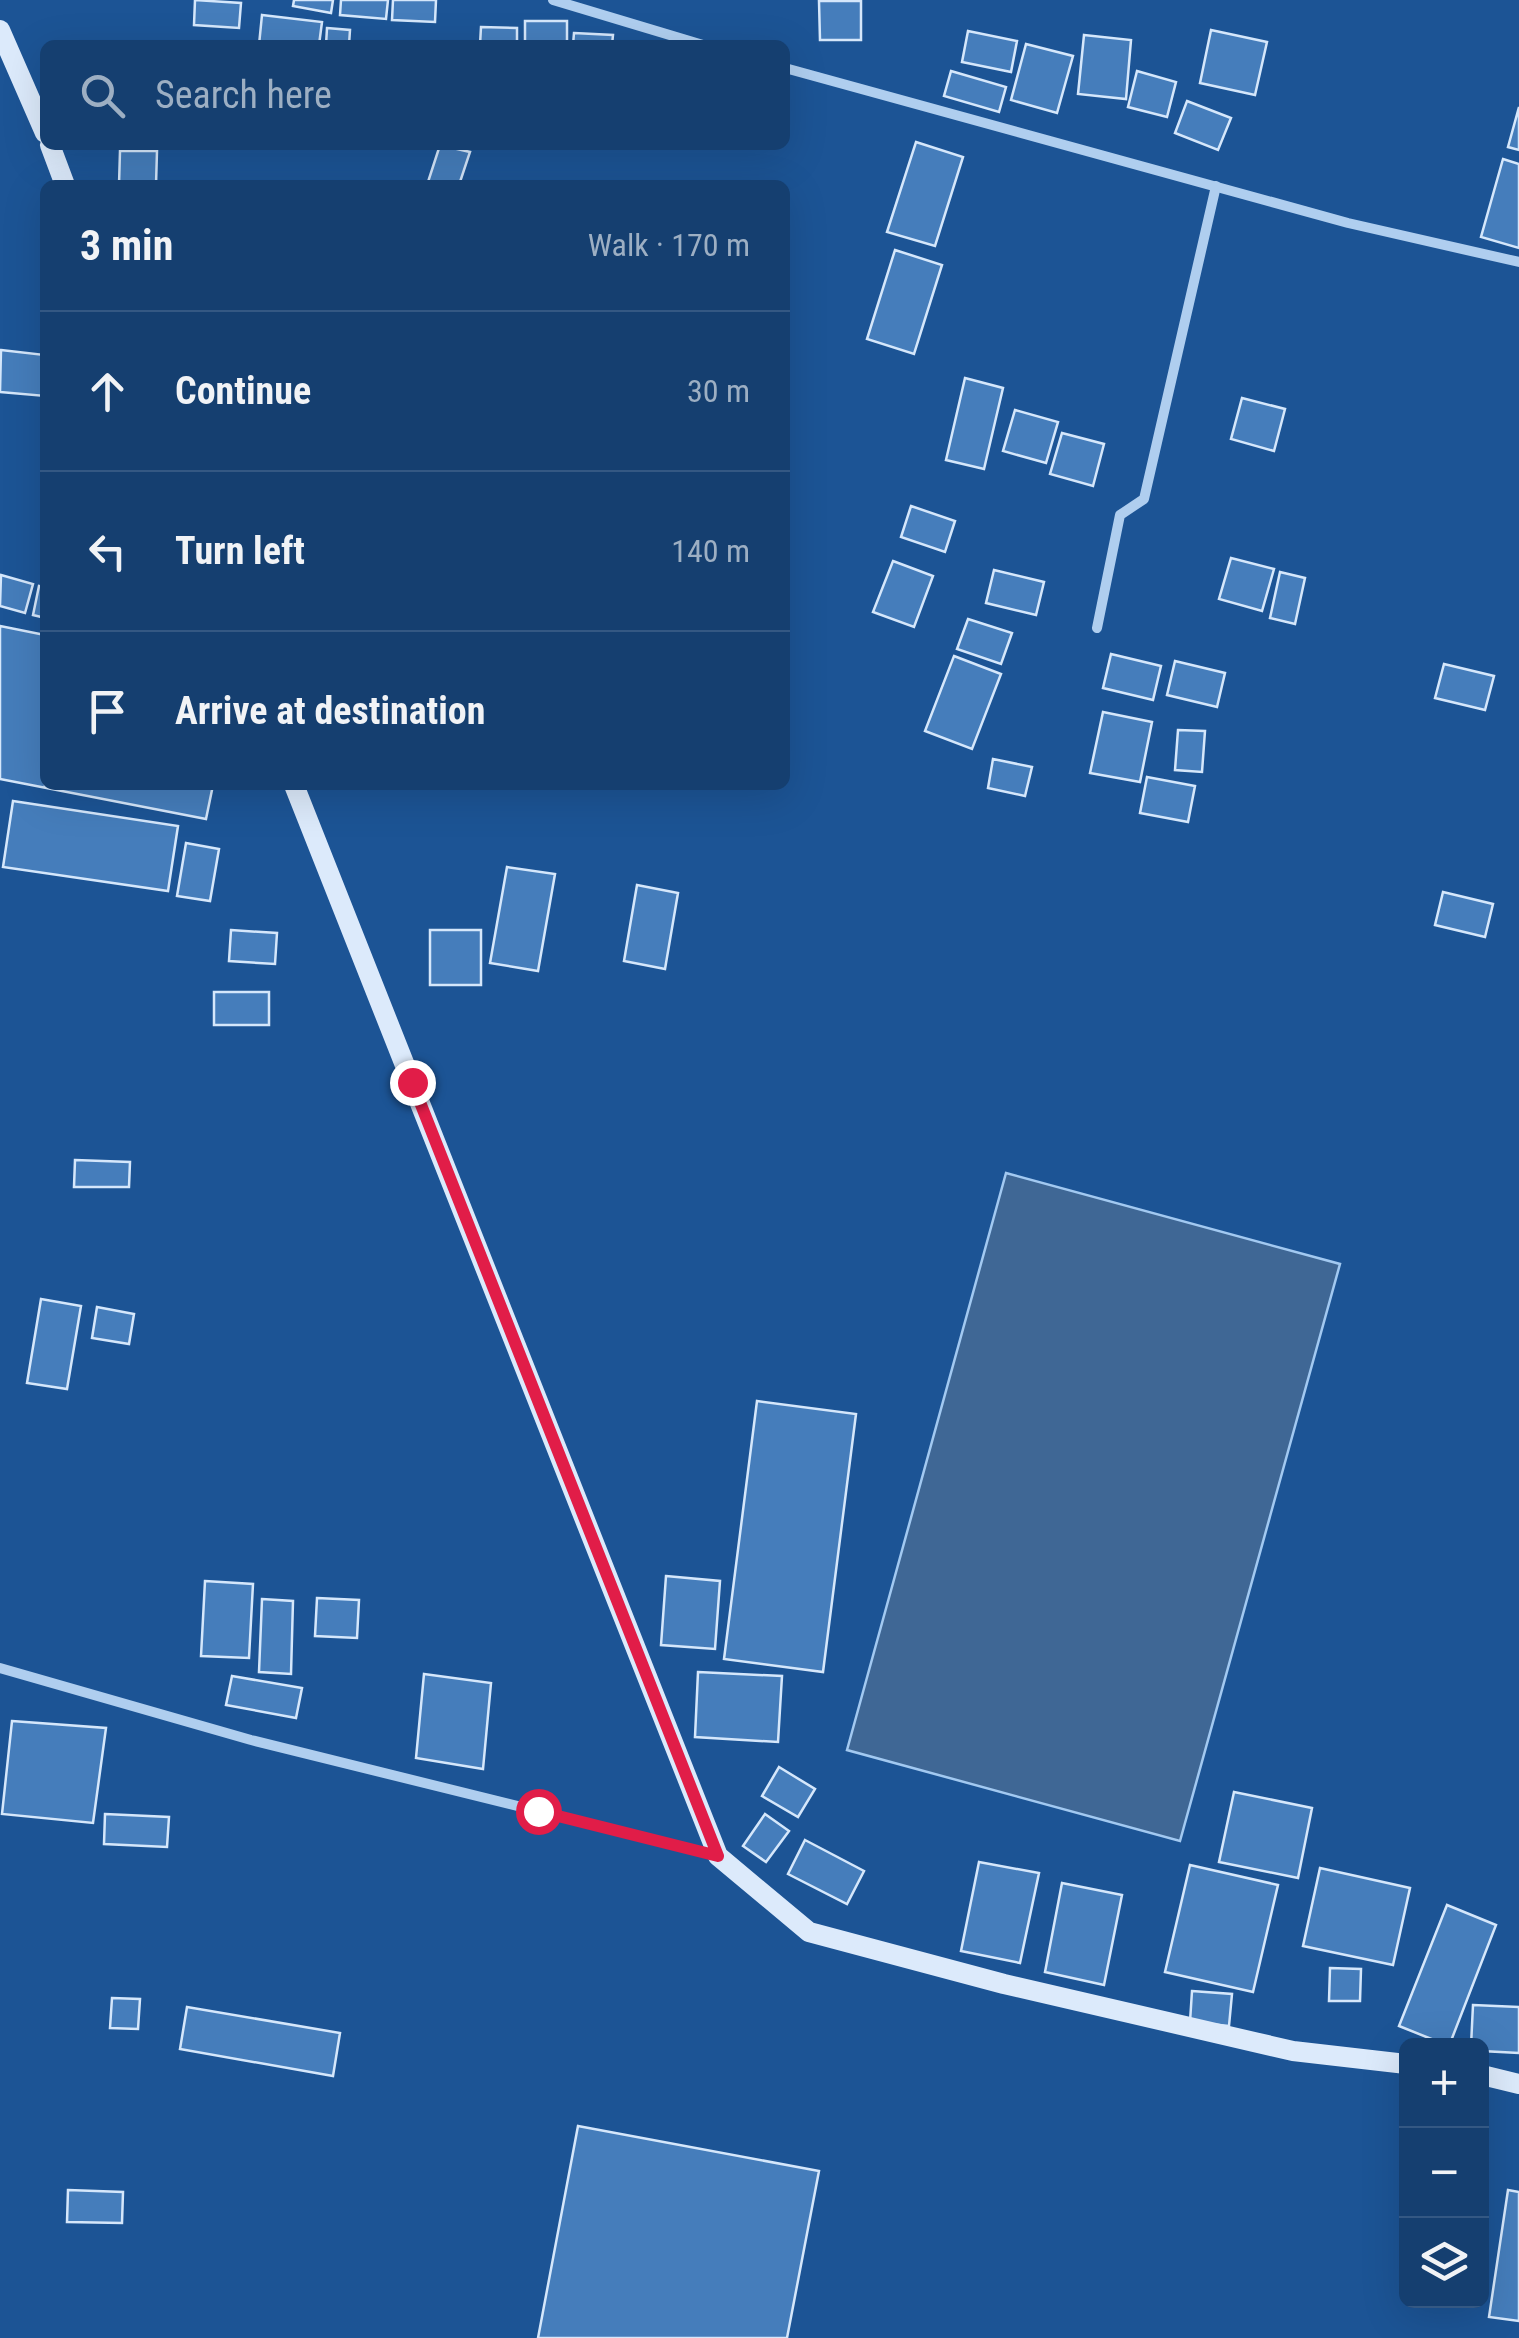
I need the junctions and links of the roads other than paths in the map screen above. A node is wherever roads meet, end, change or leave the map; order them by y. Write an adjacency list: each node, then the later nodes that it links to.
1 (553, 0): 3 (street)
2 (0, 30): 5 (main road)
3 (686, 40)
4 (790, 69): 8 (street)
5 (40, 122)
6 (52, 150): 7 (main road)
7 (64, 180)
8 (1216, 186): 9 (street); 10 (street)
9 (1519, 262)
10 (1097, 628)
11 (296, 790): 13 (main road)
12 (0, 1668): 13 (street)
13 (718, 1856): 14 (main road)
14 (1399, 2063)
15 (1489, 2076): 16 (main road)
16 (1519, 2084)

